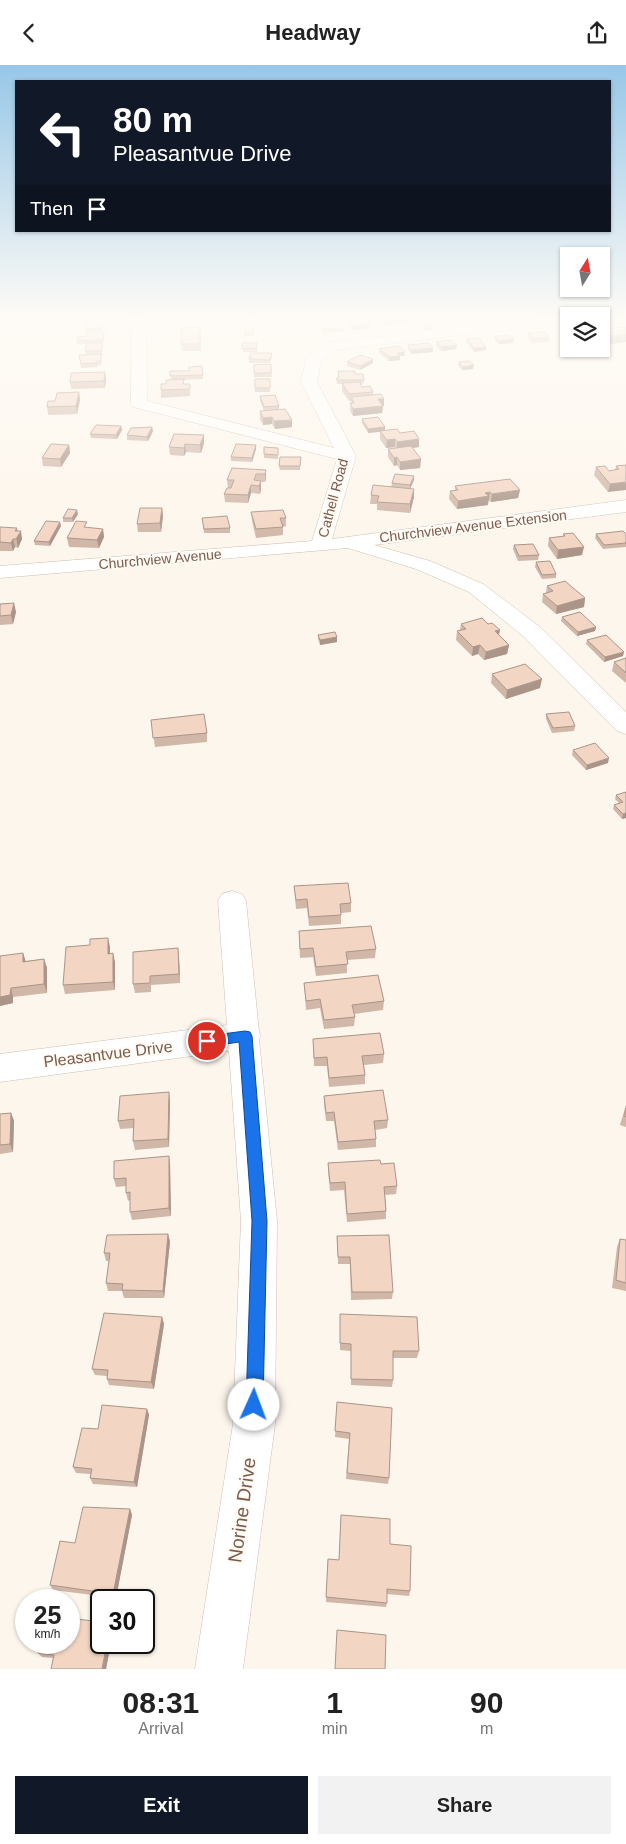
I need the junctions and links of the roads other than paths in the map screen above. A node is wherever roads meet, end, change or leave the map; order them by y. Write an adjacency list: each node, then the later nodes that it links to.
1 (139, 392): 3 (street)
2 (314, 392): 3 (street, Cathell Road)
3 (347, 456): 6 (street, Cathell Road)
4 (626, 506): 5 (street, Churchview Avenue Extension)
5 (346, 543): 6 (street, Churchview Avenue Extension); 8 (street, Cathell Road)
6 (320, 546): 7 (street, Churchview Avenue)
7 (0, 572)
8 (626, 726)
9 (232, 901): 10 (street, Norine Drive)
10 (245, 1036): 11 (street, Pleasantvue Drive); 12 (street, Norine Drive)
11 (0, 1068)
12 (219, 1669)

